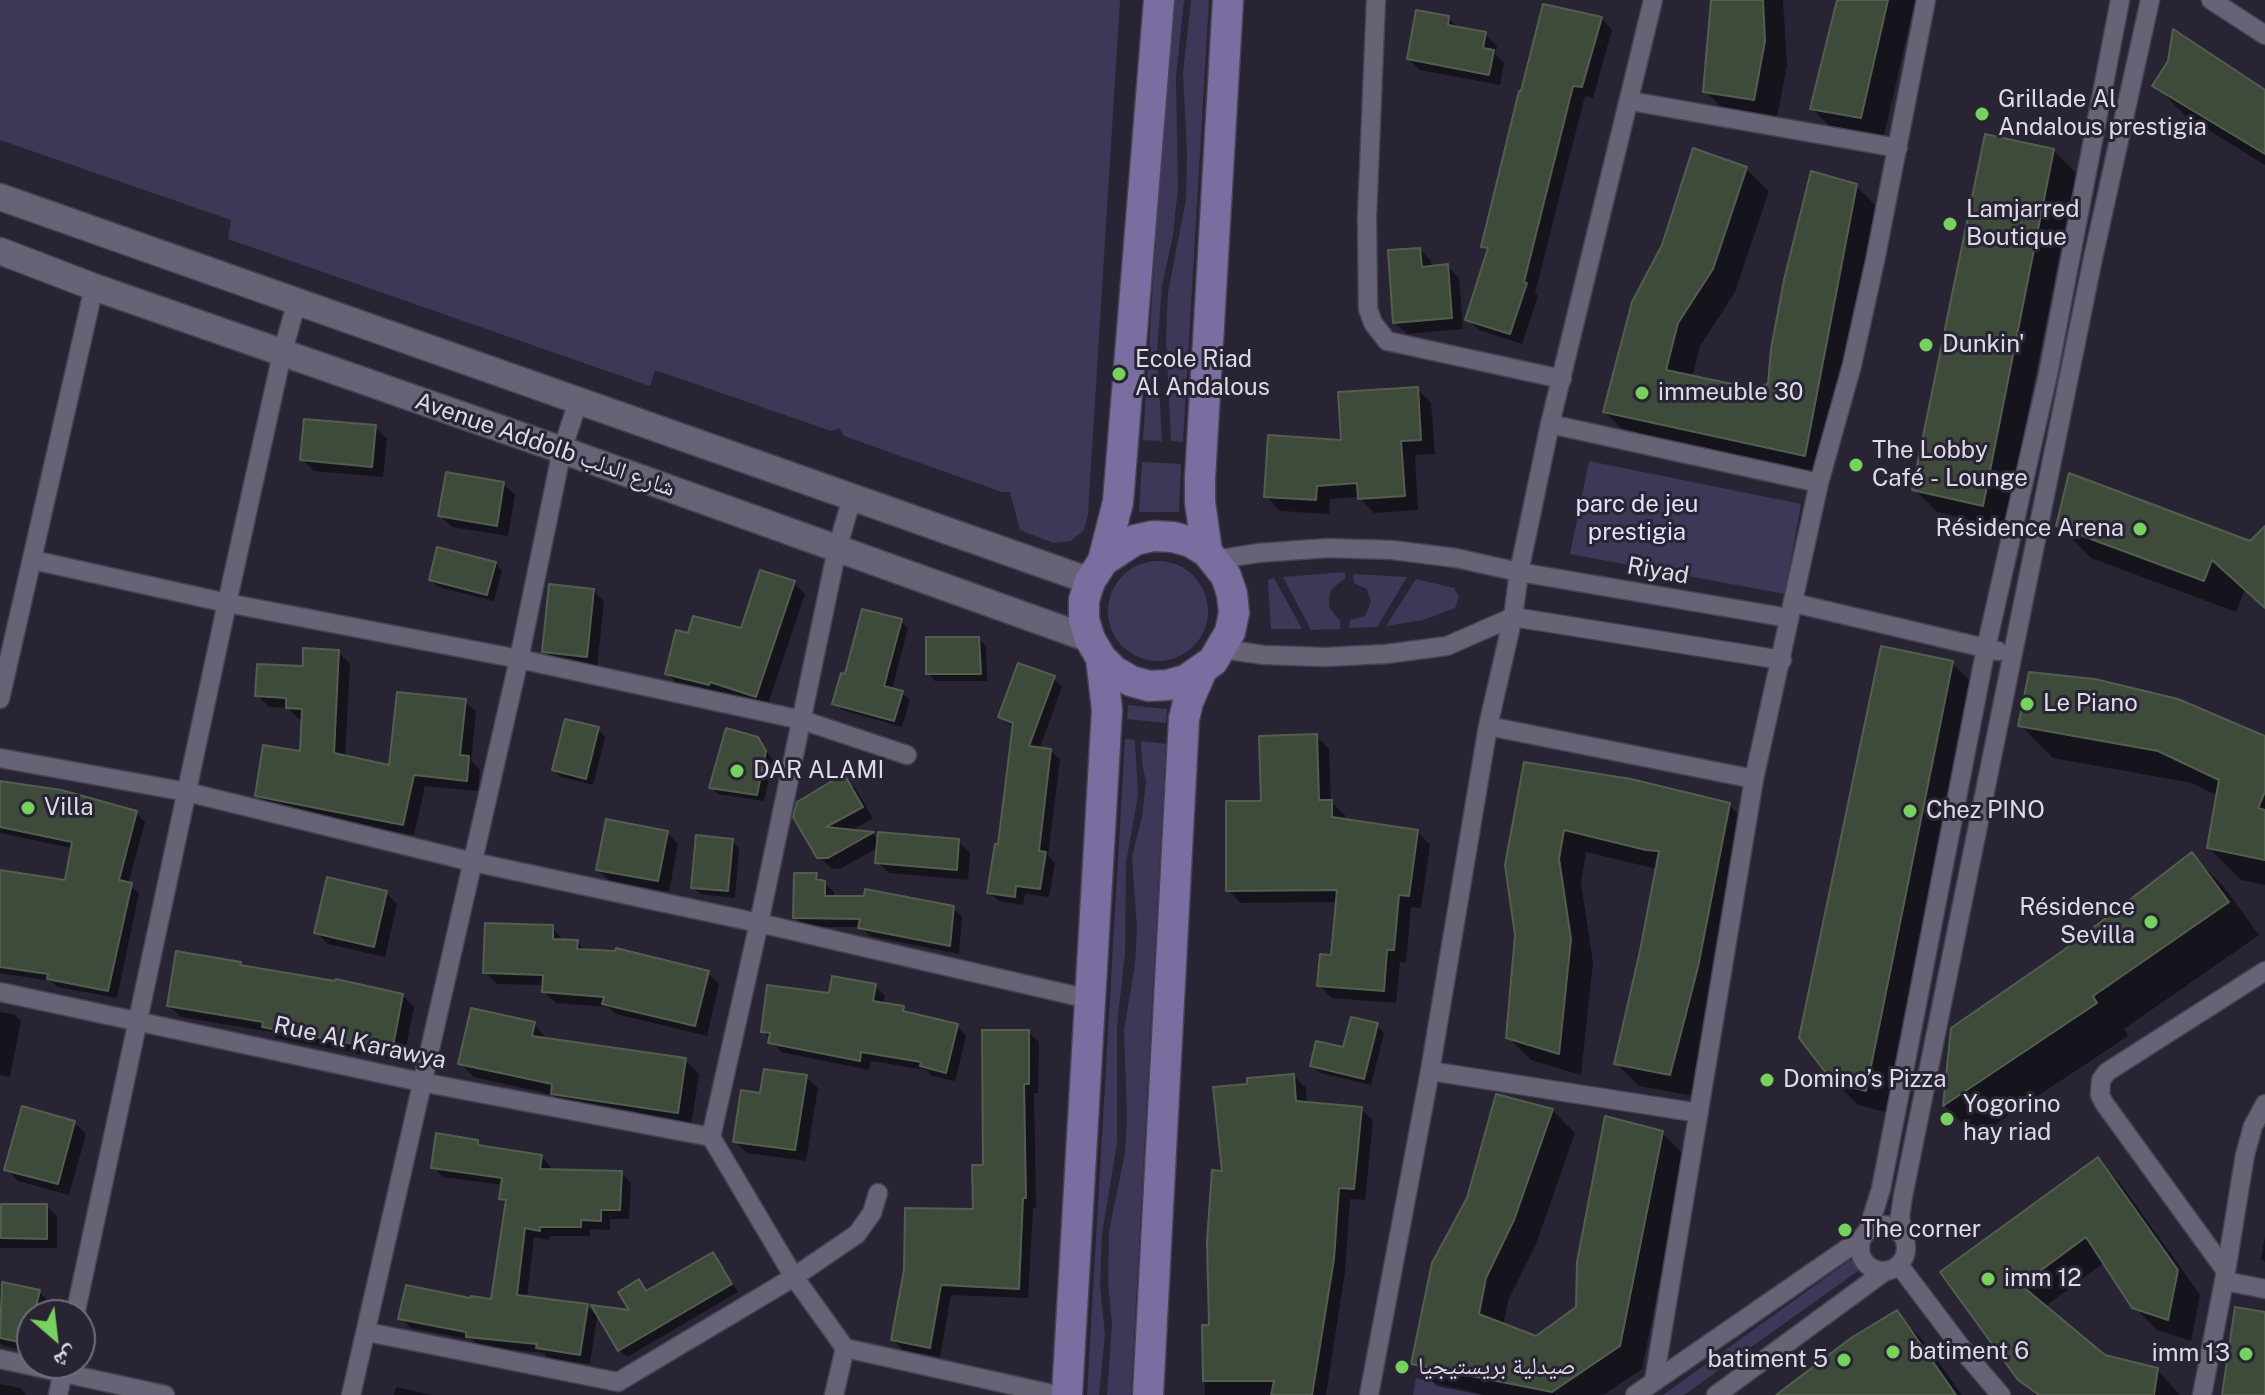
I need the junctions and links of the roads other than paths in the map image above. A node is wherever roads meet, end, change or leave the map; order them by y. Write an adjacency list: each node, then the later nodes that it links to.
1 (1159, 0): 26 (main road)
2 (1228, 0): 24 (main road)
3 (1376, 0): 17 (street)
4 (1653, 0): 10 (street)
5 (1926, 0): 11 (street)
6 (2120, 0): 31 (street)
7 (2150, 0): 33 (street)
8 (2211, 0): 9 (street)
9 (2265, 35)
10 (1630, 101): 11 (street); 17 (street)
11 (1898, 148): 21 (street)
12 (0, 197): 15 (street)
13 (0, 251): 14 (street, Avenue Addolb شارع الدلب)
14 (94, 287): 16 (street, Avenue Addolb شارع الدلب); 25 (street)
15 (297, 301): 16 (street); 18 (street)
16 (282, 354): 20 (street, Avenue Addolb شارع الدلب); 28 (street)
17 (1562, 379): 19 (street)
18 (579, 399): 20 (street); 22 (street)
19 (1550, 424): 21 (street); 27 (street)
20 (562, 450): 23 (street, Avenue Addolb شارع الدلب); 34 (street)
21 (1819, 483): 29 (street)
22 (852, 498): 23 (street); 26 (street)
23 (837, 549): 32 (street, Avenue Addolb شارع الدلب); 38 (street)
24 (1211, 556): 26 (main road); 27 (street); 35 (main road)
25 (33, 560): 28 (street); 37 (street)
26 (1096, 571): 32 (main road)
27 (1519, 572): 29 (street, Riyad); 30 (street)
28 (227, 603): 34 (street); 43 (street)
29 (1792, 611): 31 (street, Riyad); 36 (street)
30 (1513, 617): 35 (street); 36 (street); 39 (street)
31 (1986, 648): 33 (street, Riyad); 56 (street)
32 (1095, 649): 35 (main road); 48 (main road)
33 (2013, 654): 57 (street)
34 (519, 659): 38 (street); 44 (street)
35 (1212, 659): 73 (main road)
36 (1782, 660): 42 (street)
37 (0, 699)
38 (802, 720): 40 (street); 45 (street)
39 (1488, 726): 42 (street); 50 (street)
40 (907, 755)
41 (0, 758): 43 (street)
42 (1754, 779): 53 (street)
43 (187, 792): 44 (street); 49 (street)
44 (473, 862): 45 (street); 51 (street)
45 (759, 923): 48 (street); 54 (street)
46 (2265, 971): 59 (street)
47 (0, 992): 49 (street, Rue Al Karawya)
48 (1089, 999): 72 (main road)
49 (138, 1020): 51 (street, Rue Al Karawya); 62 (street)
50 (1430, 1071): 53 (street); 74 (street)
51 (421, 1082): 54 (street, Rue Al Karawya); 63 (street)
52 (2265, 1104): 59 (street)
53 (1699, 1113): 66 (street)
54 (711, 1137): 60 (street)
55 (878, 1193): 60 (street)
56 (1864, 1235): 57 (street); 58 (street); 66 (street)
57 (1903, 1236): 58 (street)
58 (1891, 1269): 76 (street); 77 (street)
59 (2226, 1276): 61 (street); 78 (street)
60 (794, 1277): 64 (street); 67 (street)
61 (2265, 1289)
62 (78, 1299)
63 (367, 1332): 67 (street); 69 (street)
64 (845, 1348): 70 (street); 71 (street)
65 (96, 1377): 68 (street)
66 (1654, 1381): 75 (street)
67 (617, 1388)
68 (165, 1395)
69 (351, 1395)
70 (834, 1395)
71 (1057, 1395)
72 (1067, 1395)
73 (1148, 1395)
74 (1369, 1395)
75 (1635, 1395)
76 (1716, 1395)
77 (2001, 1395)
78 (2202, 1395)

